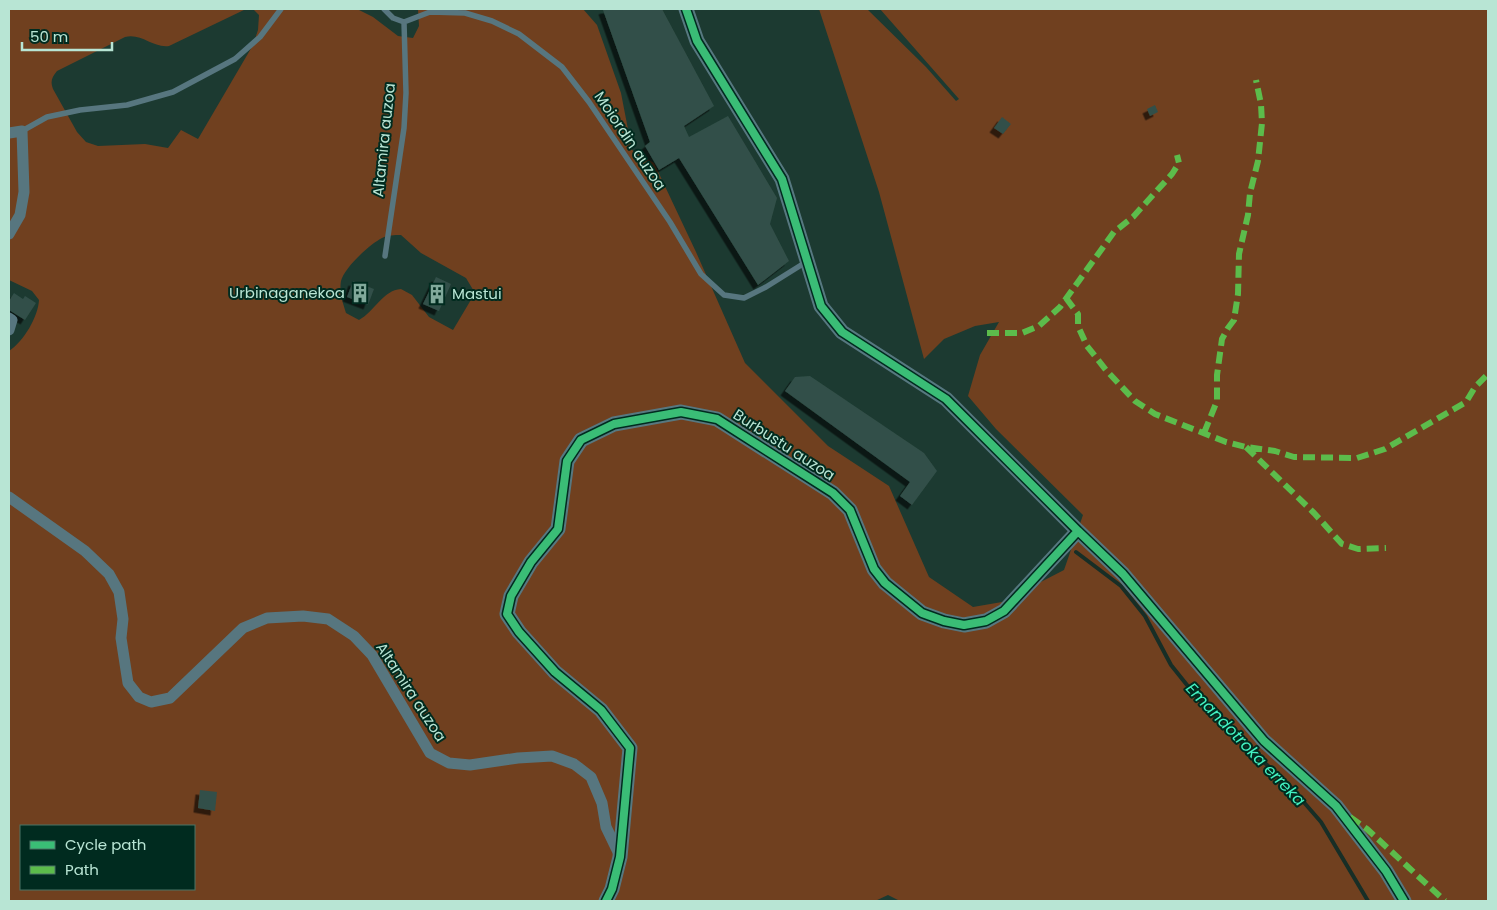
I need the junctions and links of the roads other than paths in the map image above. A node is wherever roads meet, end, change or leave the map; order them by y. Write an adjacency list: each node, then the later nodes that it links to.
1 (281, 9): 5 (lane)
2 (384, 9): 4 (lane)
3 (686, 9): 9 (street)
4 (404, 22): 8 (lane, Altamira auzoa); 9 (lane, Moiordin auzoa)
5 (22, 131): 6 (street); 7 (street)
6 (9, 133)
7 (9, 234)
8 (385, 256)
9 (808, 261): 13 (street)
10 (9, 318): 11 (street)
11 (9, 330)
12 (9, 497): 14 (street, Altamira auzoa)
13 (1078, 531): 14 (street, Burbustu auzoa); 16 (street)
14 (620, 857): 15 (street, Burbustu auzoa)
15 (606, 901)
16 (1404, 901)

